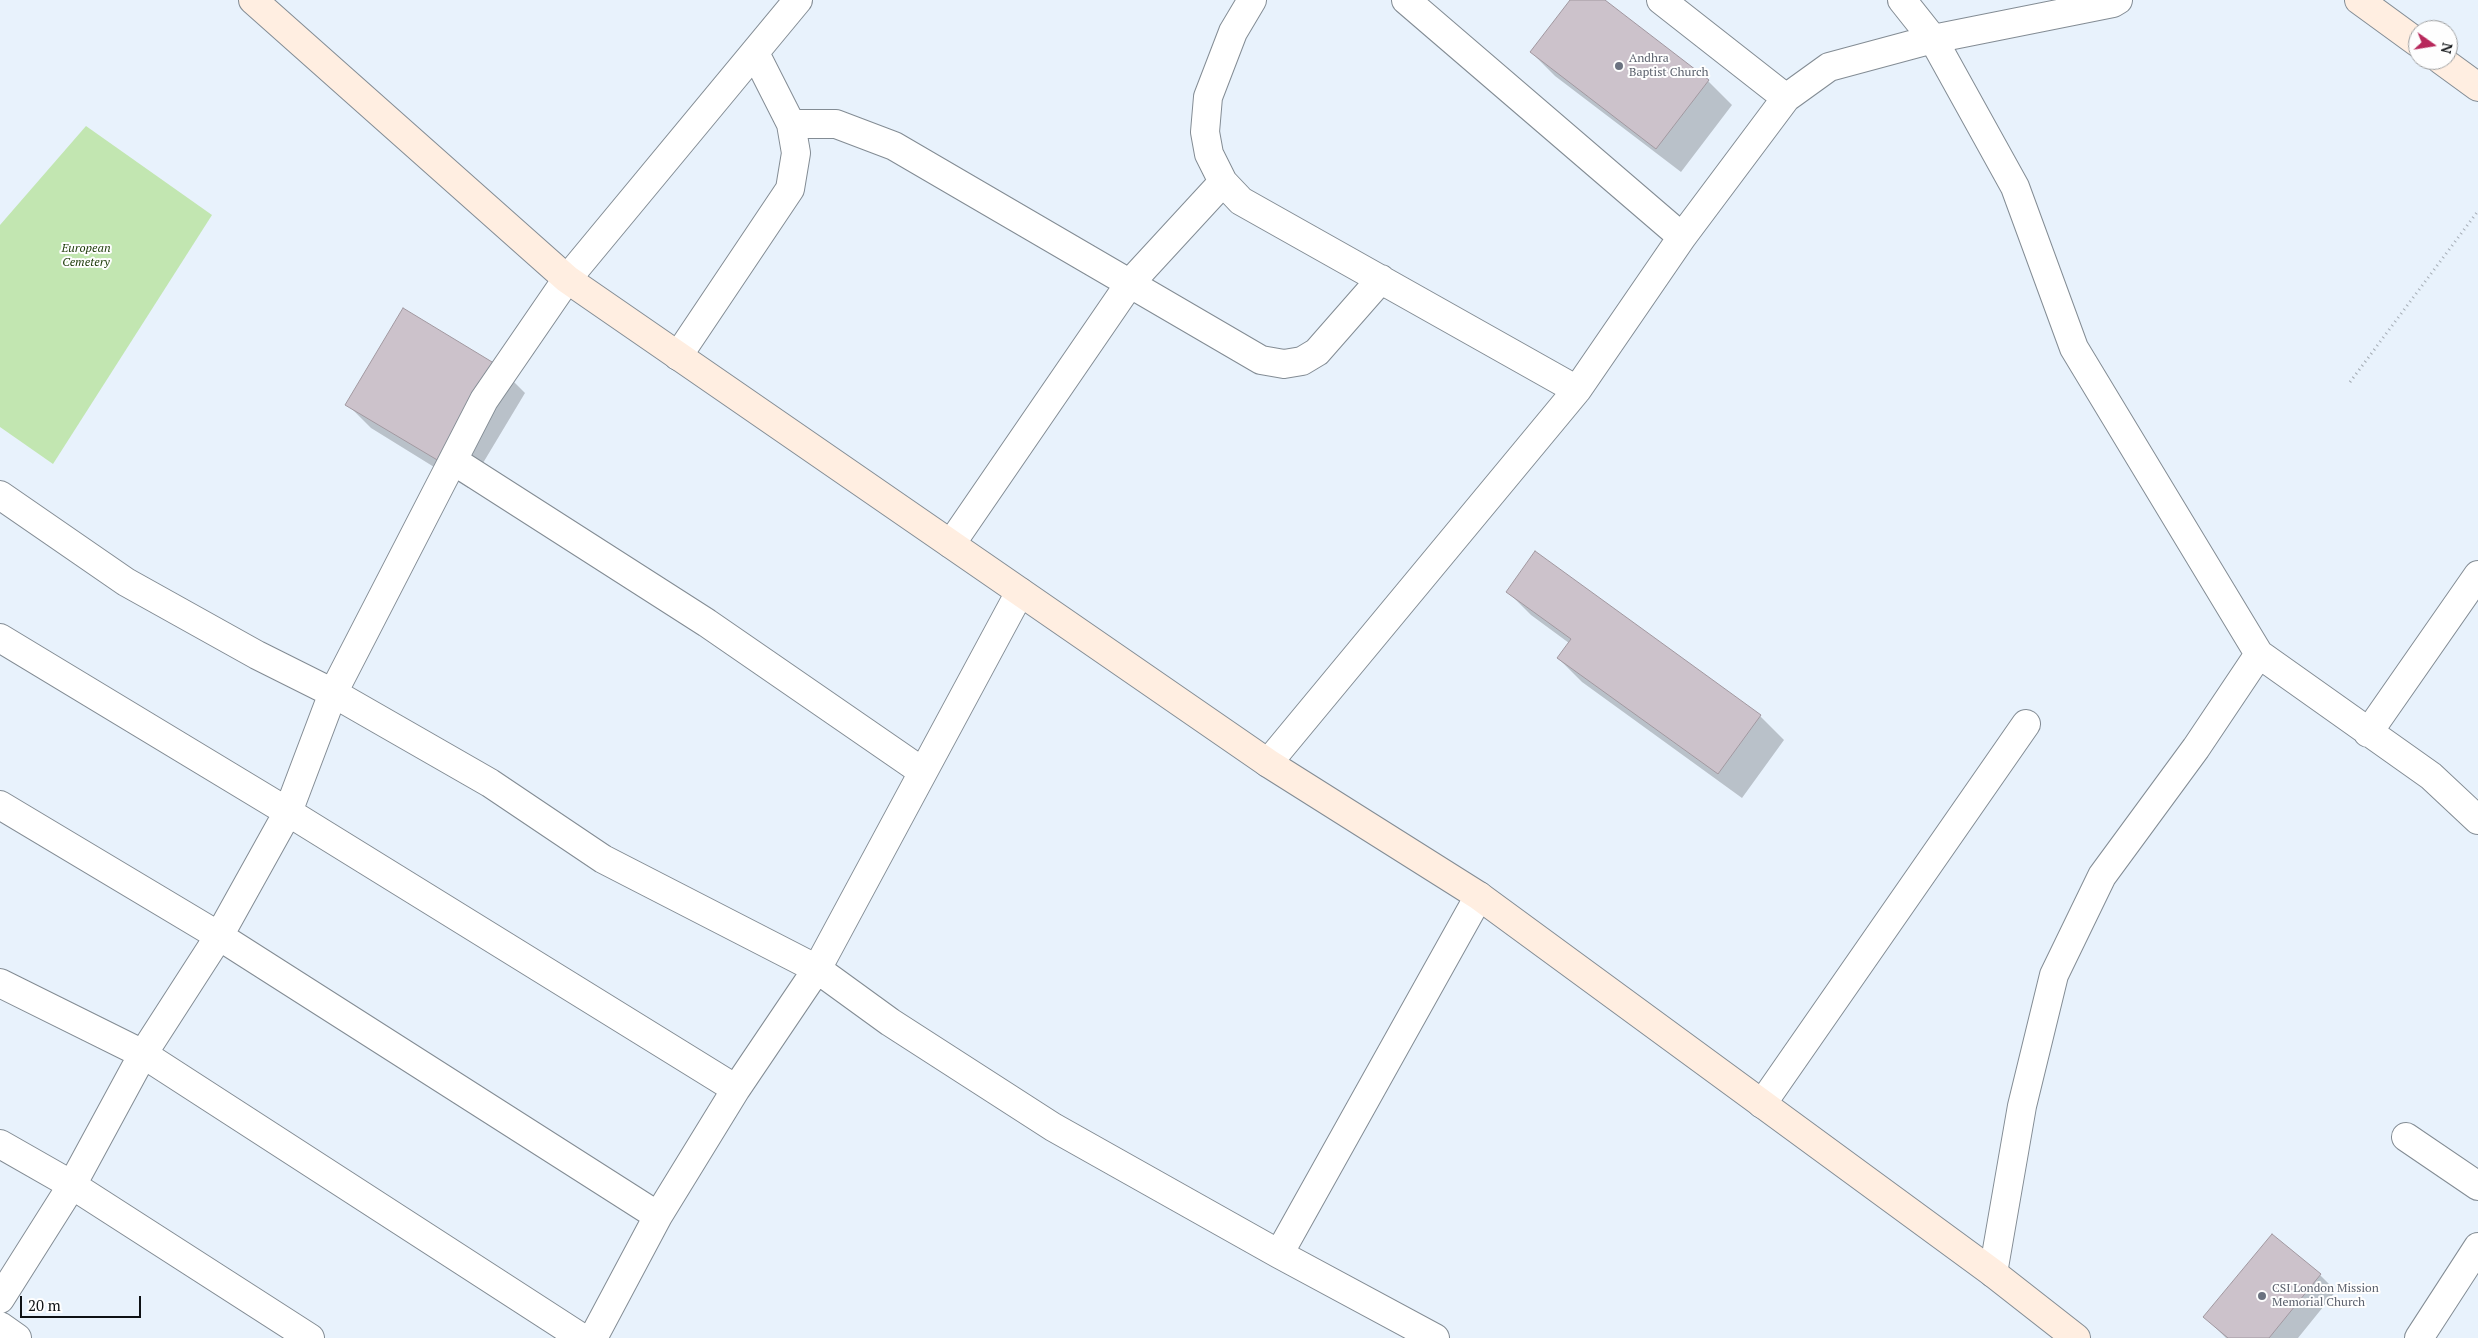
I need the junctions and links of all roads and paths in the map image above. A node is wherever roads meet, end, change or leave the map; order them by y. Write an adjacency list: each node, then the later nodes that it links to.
1 (253, 0): 19 (main road)
2 (798, 0): 11 (street)
3 (1252, 0): 16 (street)
4 (1406, 0): 18 (street)
5 (1660, 0): 14 (street)
6 (1902, 0): 10 (street)
7 (2118, 0): 10 (street)
8 (2359, 0): 9 (main road)
9 (2408, 36)
10 (1933, 39): 14 (street); 31 (street)
11 (754, 53): 15 (street); 19 (street)
12 (2455, 70): 13 (main road)
13 (2478, 87)
14 (1786, 98): 18 (street)
15 (791, 124): 21 (street); 22 (street)
16 (1223, 182): 20 (street); 21 (street)
17 (2478, 211): 23 (path)
18 (1682, 237): 24 (street)
19 (567, 279): 22 (main road); 25 (street)
20 (1381, 279): 21 (street); 24 (street)
21 (1130, 283): 27 (street)
22 (678, 356): 27 (main road)
23 (2350, 382)
24 (1577, 390): 35 (street)
25 (454, 461): 32 (street); 36 (street)
26 (0, 495): 32 (street)
27 (951, 544): 29 (main road)
28 (2478, 575): 34 (street)
29 (1020, 592): 35 (main road); 36 (street)
30 (0, 638): 38 (street)
31 (2259, 654): 34 (street); 54 (street)
32 (333, 693): 38 (street); 42 (street)
33 (2026, 724): 46 (street)
34 (2368, 732): 39 (street)
35 (1268, 763): 40 (main road)
36 (923, 772): 42 (street)
37 (0, 806): 41 (street)
38 (288, 812): 41 (street); 45 (street)
39 (2478, 820)
40 (1479, 896): 46 (main road); 53 (street)
41 (219, 936): 44 (street); 51 (street)
42 (817, 969): 45 (street); 53 (street)
43 (0, 983): 44 (street)
44 (143, 1054): 49 (street); 59 (street)
45 (736, 1089): 51 (street)
46 (1762, 1104): 54 (main road)
47 (2406, 1137): 50 (street)
48 (0, 1144): 49 (street)
49 (72, 1185): 55 (street); 58 (street)
50 (2478, 1186)
51 (658, 1216): 60 (street)
52 (2478, 1247): 63 (street)
53 (1279, 1254): 61 (street)
54 (1993, 1273): 62 (main road)
55 (0, 1299)
56 (0, 1326): 57 (street)
57 (17, 1338)
58 (310, 1338)
59 (582, 1338)
60 (593, 1338)
61 (1435, 1338)
62 (2076, 1338)
63 (2419, 1338)

